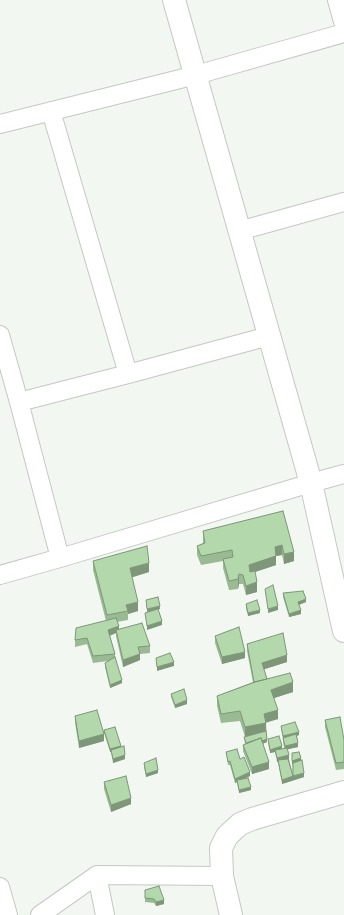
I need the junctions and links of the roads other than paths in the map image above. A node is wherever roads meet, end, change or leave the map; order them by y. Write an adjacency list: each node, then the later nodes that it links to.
1 (174, 0): 5 (street)
2 (337, 0): 3 (street)
3 (344, 25)
4 (344, 33): 5 (street)
5 (196, 75): 6 (street); 9 (street)
6 (51, 111): 7 (street); 12 (street)
7 (0, 124)
8 (344, 202): 9 (street)
9 (239, 231): 11 (street)
10 (0, 335): 13 (street)
11 (269, 336): 12 (street); 15 (street)
12 (128, 374): 13 (street)
13 (19, 402): 16 (street)
14 (344, 474): 15 (street)
15 (311, 483): 16 (street); 18 (street)
16 (60, 558): 17 (street)
17 (0, 575)
18 (344, 631)
19 (344, 792): 21 (street)
20 (97, 875): 21 (street); 24 (street); 25 (street)
21 (222, 876): 26 (street)
22 (0, 887): 23 (street)
23 (8, 915)
24 (40, 915)
25 (105, 915)
26 (231, 915)

